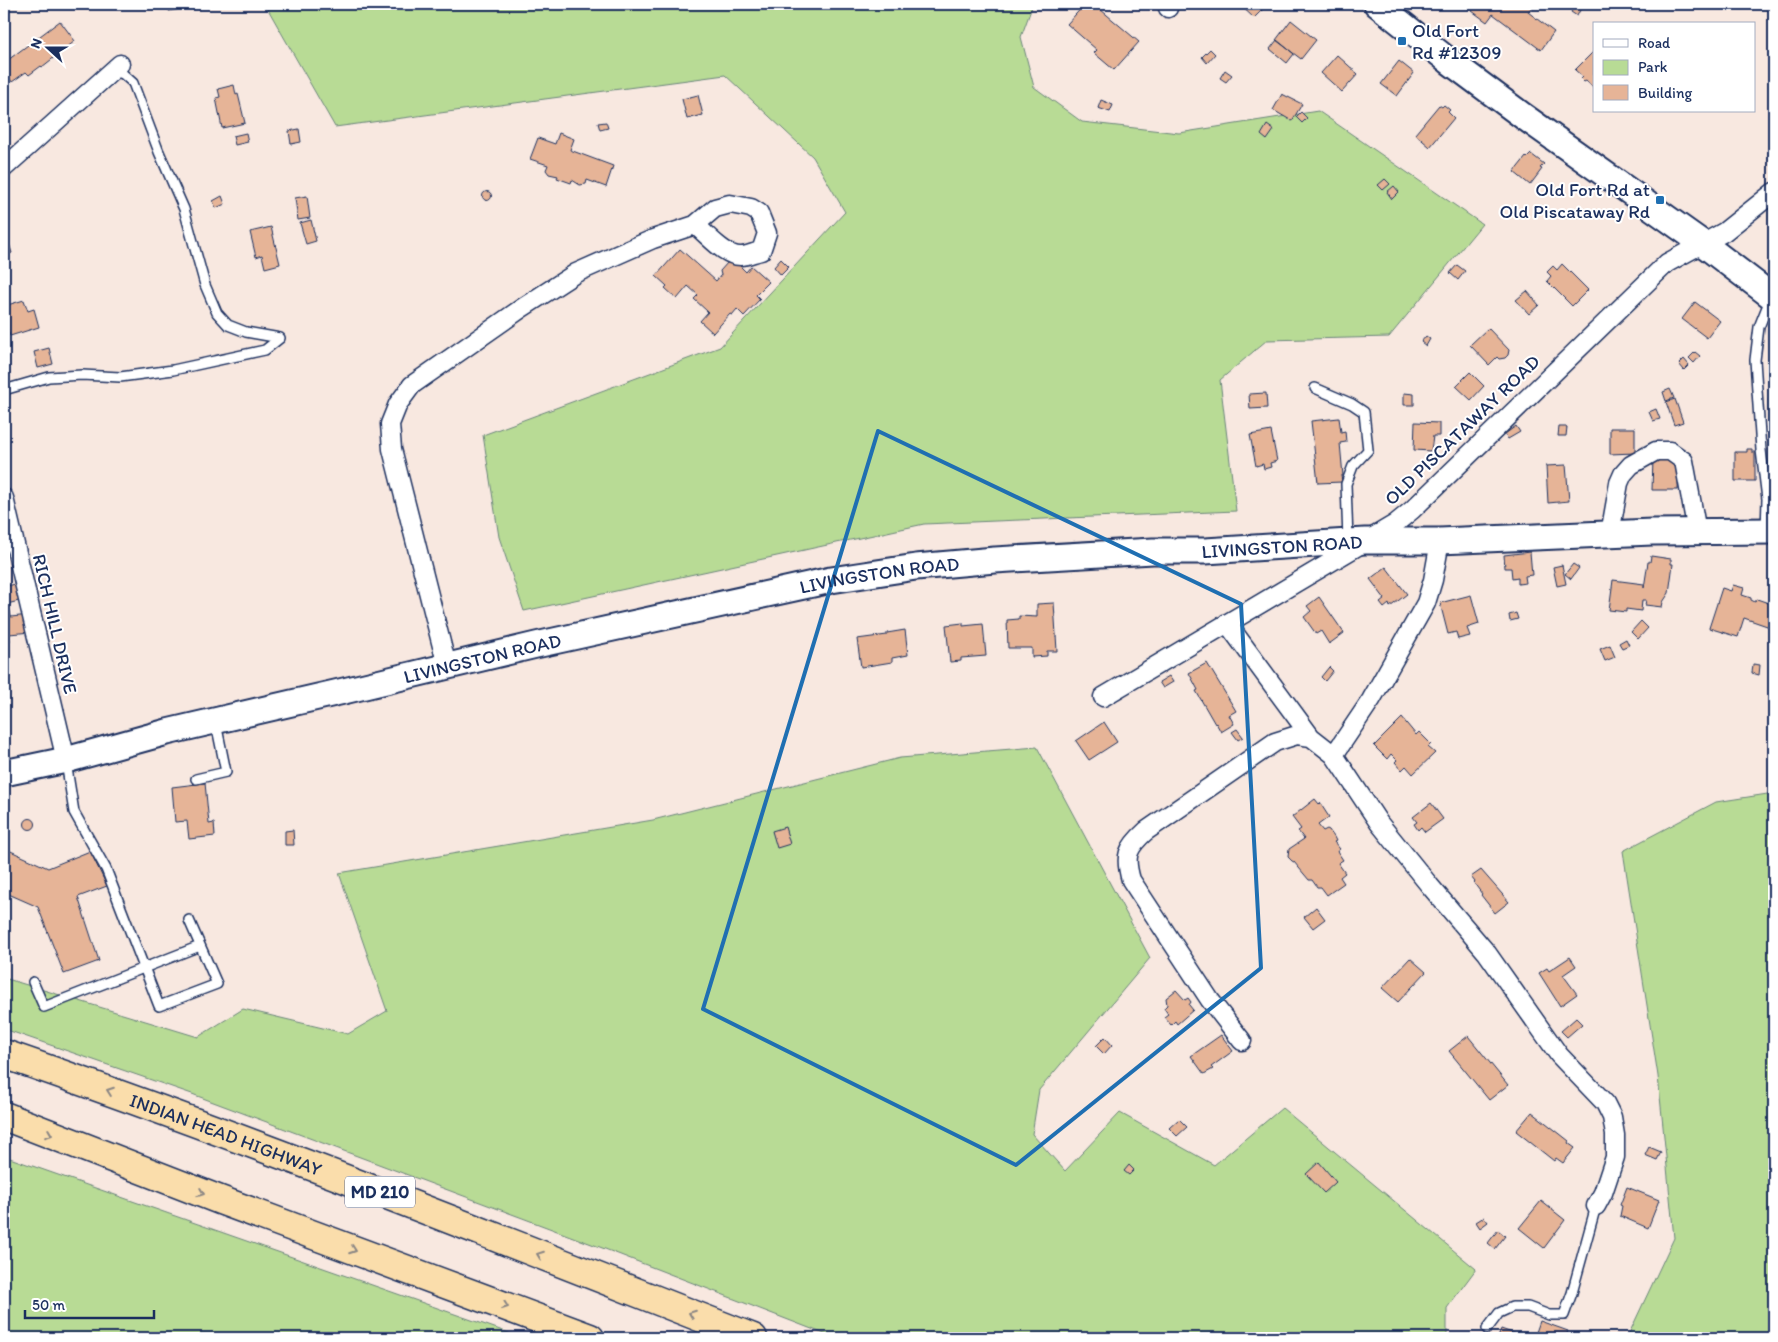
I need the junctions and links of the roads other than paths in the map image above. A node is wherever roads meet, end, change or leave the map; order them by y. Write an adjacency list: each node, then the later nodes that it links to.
1 (1377, 4): 6 (main road)
2 (116, 68): 3 (street); 9 (lane)
3 (4, 168)
4 (1774, 192): 6 (street, OLD PISCATAWAY ROAD)
5 (694, 224): 17 (street)
6 (1702, 242): 7 (main road); 15 (street, OLD PISCATAWAY ROAD)
7 (1773, 297): 11 (lane)
8 (1315, 388): 15 (lane)
9 (4, 390)
10 (4, 498): 22 (street, RICH HILL DRIVE)
11 (1770, 531): 12 (main road, LIVINGSTON ROAD)
12 (1696, 532): 13 (main road, LIVINGSTON ROAD); 13 (street)
13 (1610, 534): 14 (main road, LIVINGSTON ROAD)
14 (1440, 541): 15 (main road, LIVINGSTON ROAD); 21 (street)
15 (1357, 542): 16 (street, OLD PISCATAWAY ROAD); 17 (main road, LIVINGSTON ROAD)
16 (1227, 623): 18 (street, OLD PISCATAWAY ROAD); 20 (street)
17 (447, 666): 19 (main road, LIVINGSTON ROAD)
18 (1104, 697)
19 (216, 721): 22 (main road, LIVINGSTON ROAD); 24 (lane)
20 (1311, 737): 21 (street); 29 (street)
21 (1334, 755): 32 (street)
22 (66, 760): 23 (main road, LIVINGSTON ROAD); 27 (lane)
23 (4, 773)
24 (196, 779)
25 (189, 920): 26 (lane)
26 (200, 946): 27 (lane); 27 (lane)
27 (144, 967): 28 (lane)
28 (32, 982)
29 (1242, 1041)
30 (4, 1054): 35 (highway, INDIAN HEAD HIGHWAY / MD 210, one-way to 30)
31 (4, 1116): 34 (highway, one-way to 34)
32 (1596, 1206): 33 (lane)
33 (1487, 1329)
34 (590, 1338)
35 (753, 1338)

